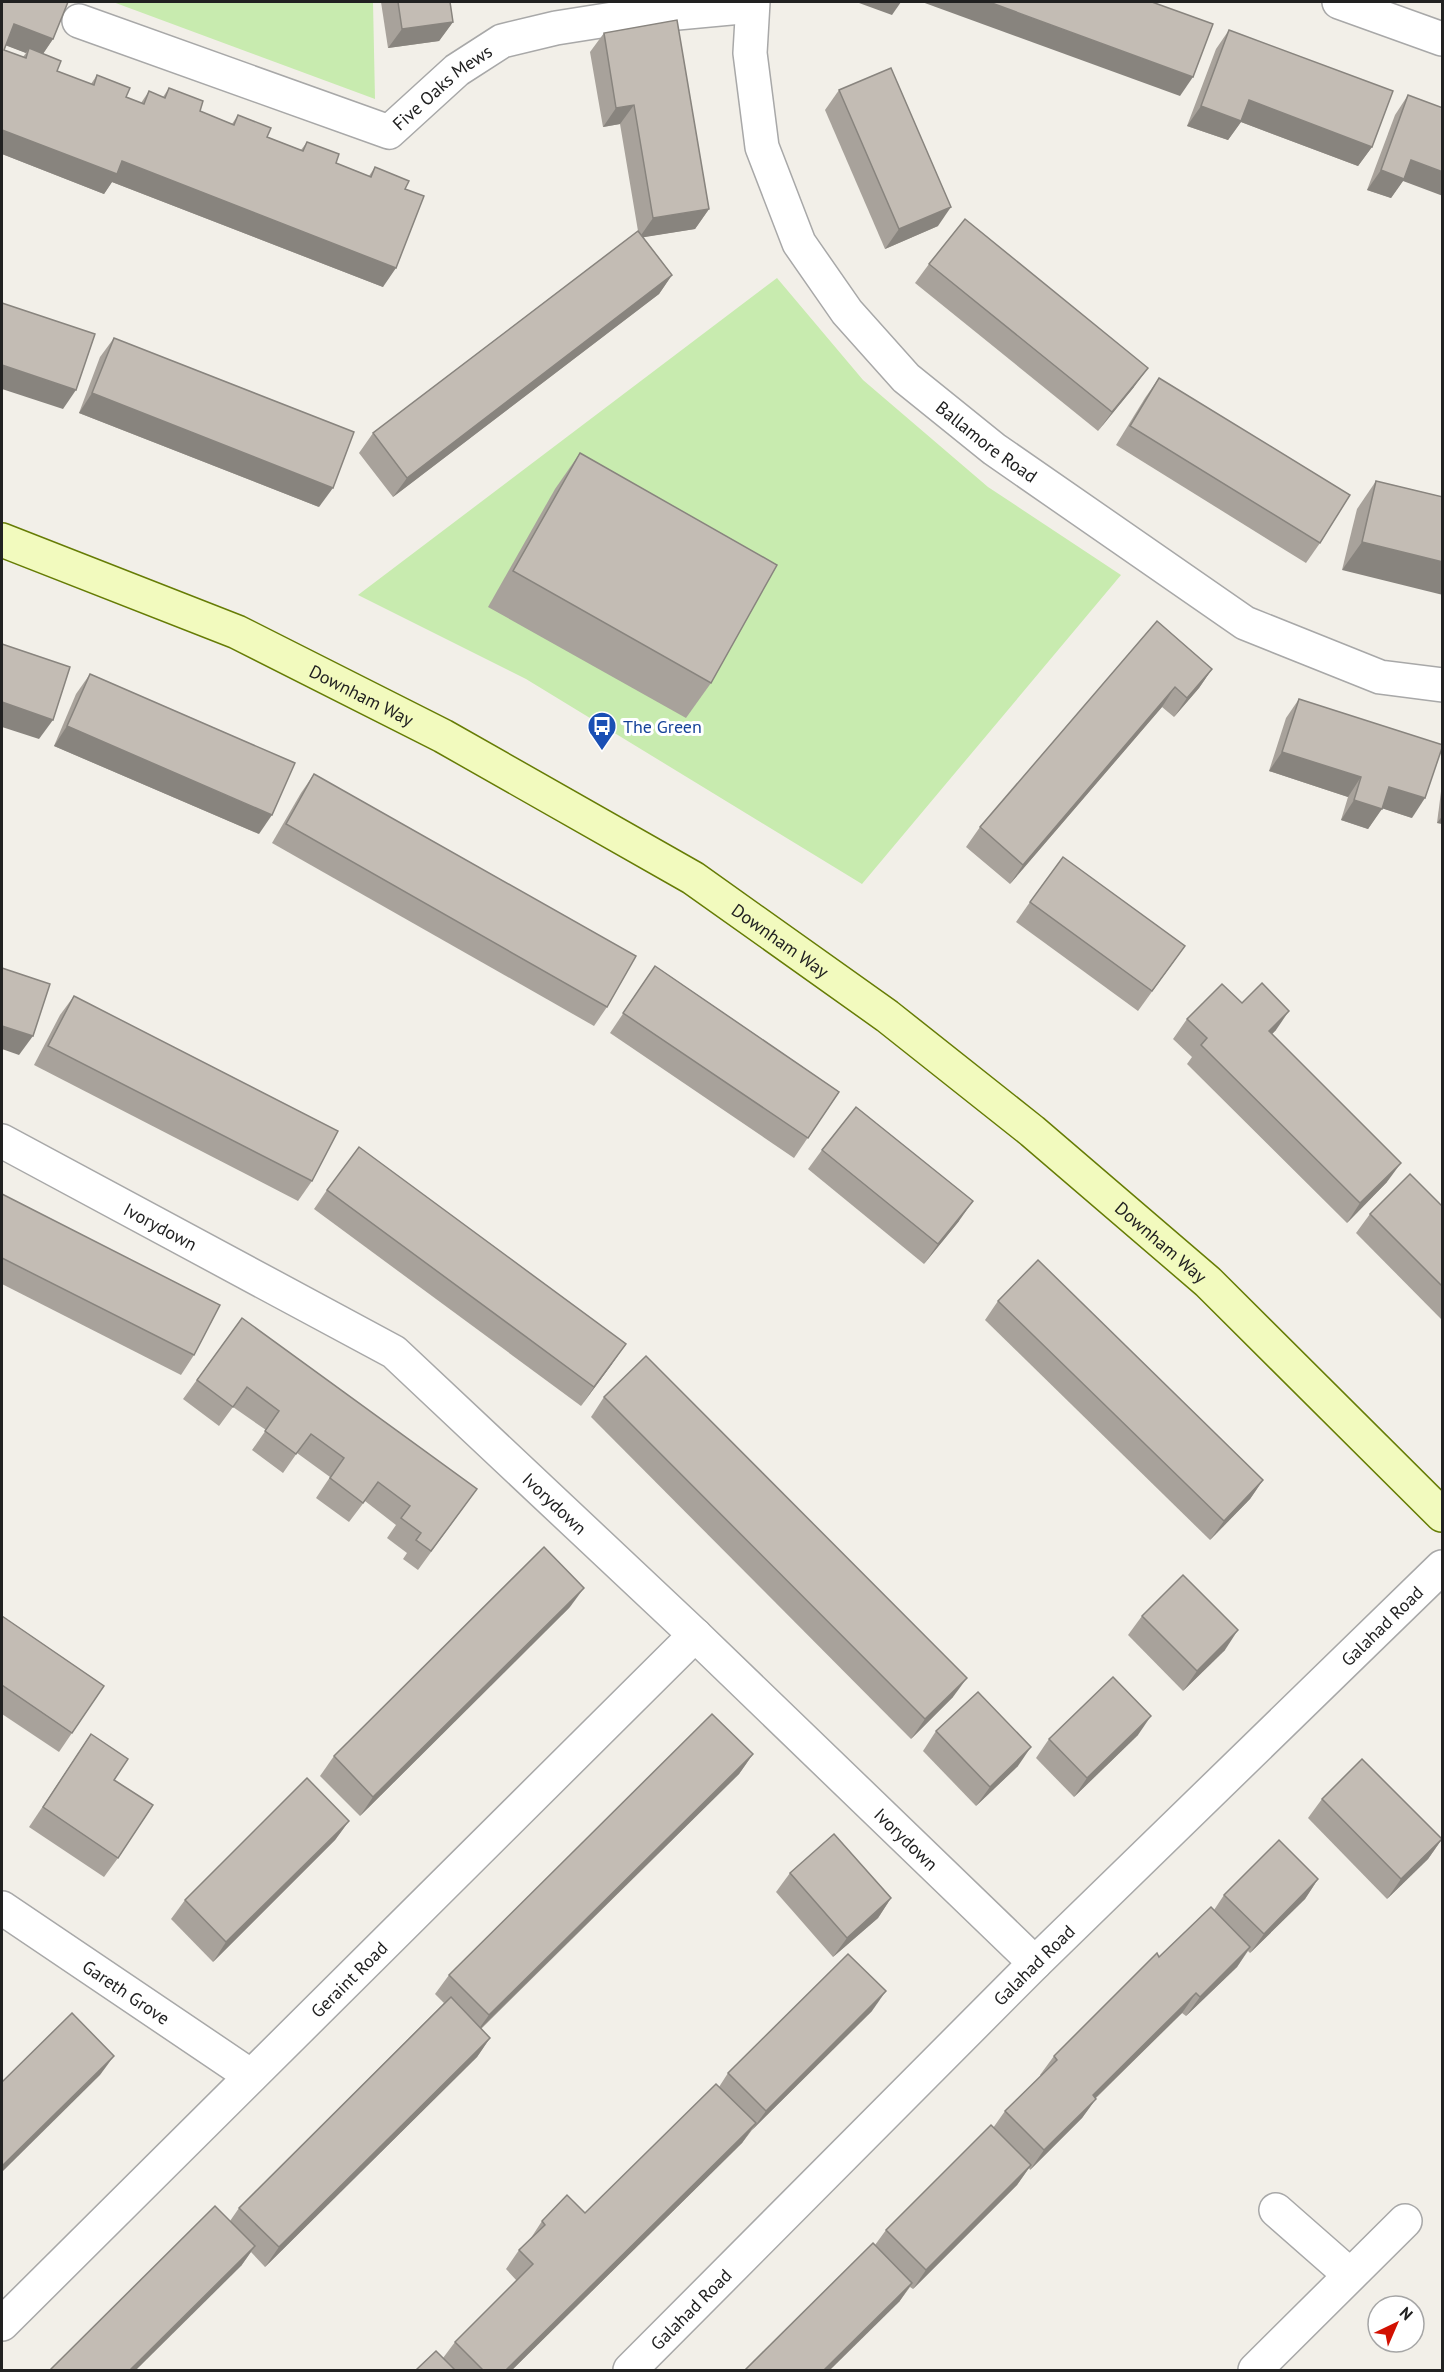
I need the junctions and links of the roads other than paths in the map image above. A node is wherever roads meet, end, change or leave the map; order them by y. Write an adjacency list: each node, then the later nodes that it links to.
1 (1339, 2): 4 (street)
2 (752, 4): 3 (street, Five Oaks Mews); 6 (street, Ballamore Road)
3 (79, 21)
4 (1443, 39)
5 (2, 540): 8 (street, Downham Way)
6 (1443, 686)
7 (2, 1141): 10 (street, Ivorydown)
8 (1443, 1515)
9 (1443, 1567): 12 (street, Galahad Road)
10 (695, 1635): 12 (street, Ivorydown); 13 (street, Geraint Road)
11 (2, 1908): 13 (street, Gareth Grove)
12 (1035, 1964): 18 (street, Galahad Road)
13 (251, 2076): 17 (street, Geraint Road)
14 (1275, 2210): 16 (street)
15 (1405, 2221): 16 (street)
16 (1350, 2276): 19 (street)
17 (2, 2324)
18 (630, 2370)
19 (1255, 2370)

